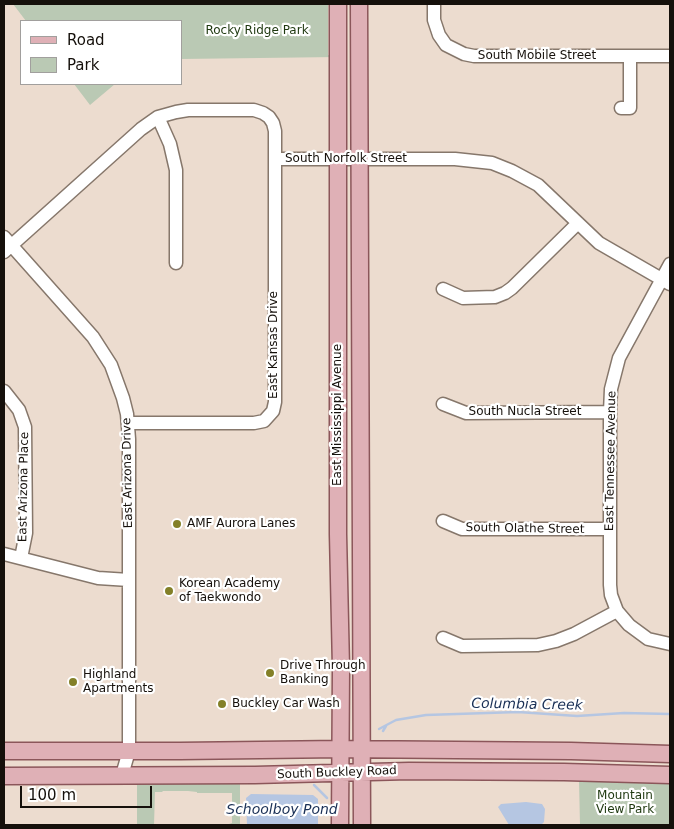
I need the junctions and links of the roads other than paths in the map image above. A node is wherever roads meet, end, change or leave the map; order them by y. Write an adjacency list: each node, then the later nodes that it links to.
1 (338, 4): 8 (main road, East Mississippi Avenue)
2 (359, 4): 9 (main road, East Mississippi Avenue)
3 (434, 4): 4 (street, South Mobile Street)
4 (630, 56): 5 (street, South Mobile Street); 6 (street)
5 (670, 56)
6 (621, 108)
7 (158, 117): 10 (street, South Norfolk Street); 12 (street, South Norfolk Street); 13 (street)
8 (337, 158): 9 (street, South Norfolk Street); 10 (street, South Norfolk Street); 29 (main road, East Mississippi Avenue)
9 (358, 158): 11 (street, South Norfolk Street); 30 (main road, East Mississippi Avenue)
10 (275, 159): 20 (street, East Kansas Drive)
11 (578, 223): 15 (street, South Norfolk Street); 16 (street)
12 (6, 245): 20 (street, East Arizona Drive)
13 (176, 263)
14 (670, 264): 15 (street, East Tennessee Avenue)
15 (666, 282): 19 (street, East Tennessee Avenue)
16 (443, 288)
17 (4, 391): 24 (street, East Arizona Place)
18 (443, 404): 19 (street, South Nucla Street)
19 (610, 412): 22 (street, East Tennessee Avenue)
20 (128, 423): 25 (street, East Arizona Drive)
21 (443, 520): 22 (street, South Olathe Street)
22 (610, 529): 26 (street, East Tennessee Avenue)
23 (4, 554): 24 (street)
24 (21, 558): 25 (street)
25 (129, 580): 32 (street, East Arizona Drive)
26 (618, 611): 27 (street); 28 (street)
27 (443, 638)
28 (670, 644)
29 (341, 749): 30 (main road, South Buckley Road); 32 (main road, South Buckley Road); 35 (main road, East Mississippi Avenue)
30 (362, 750): 33 (main road, South Buckley Road); 34 (main road, East Mississippi Avenue)
31 (4, 751): 32 (main road, South Buckley Road)
32 (130, 751): 36 (street, East Arizona Drive); 39 (main road)
33 (670, 754)
34 (362, 772): 35 (main road, South Buckley Road); 37 (main road, South Buckley Road); 41 (main road, East Mississippi Avenue)
35 (341, 773): 36 (main road, South Buckley Road); 40 (main road, East Mississippi Avenue)
36 (130, 775): 39 (main road, South Buckley Road)
37 (670, 775)
38 (4, 776): 39 (main road, South Buckley Road)
39 (47, 776)
40 (340, 825)
41 (362, 825)

